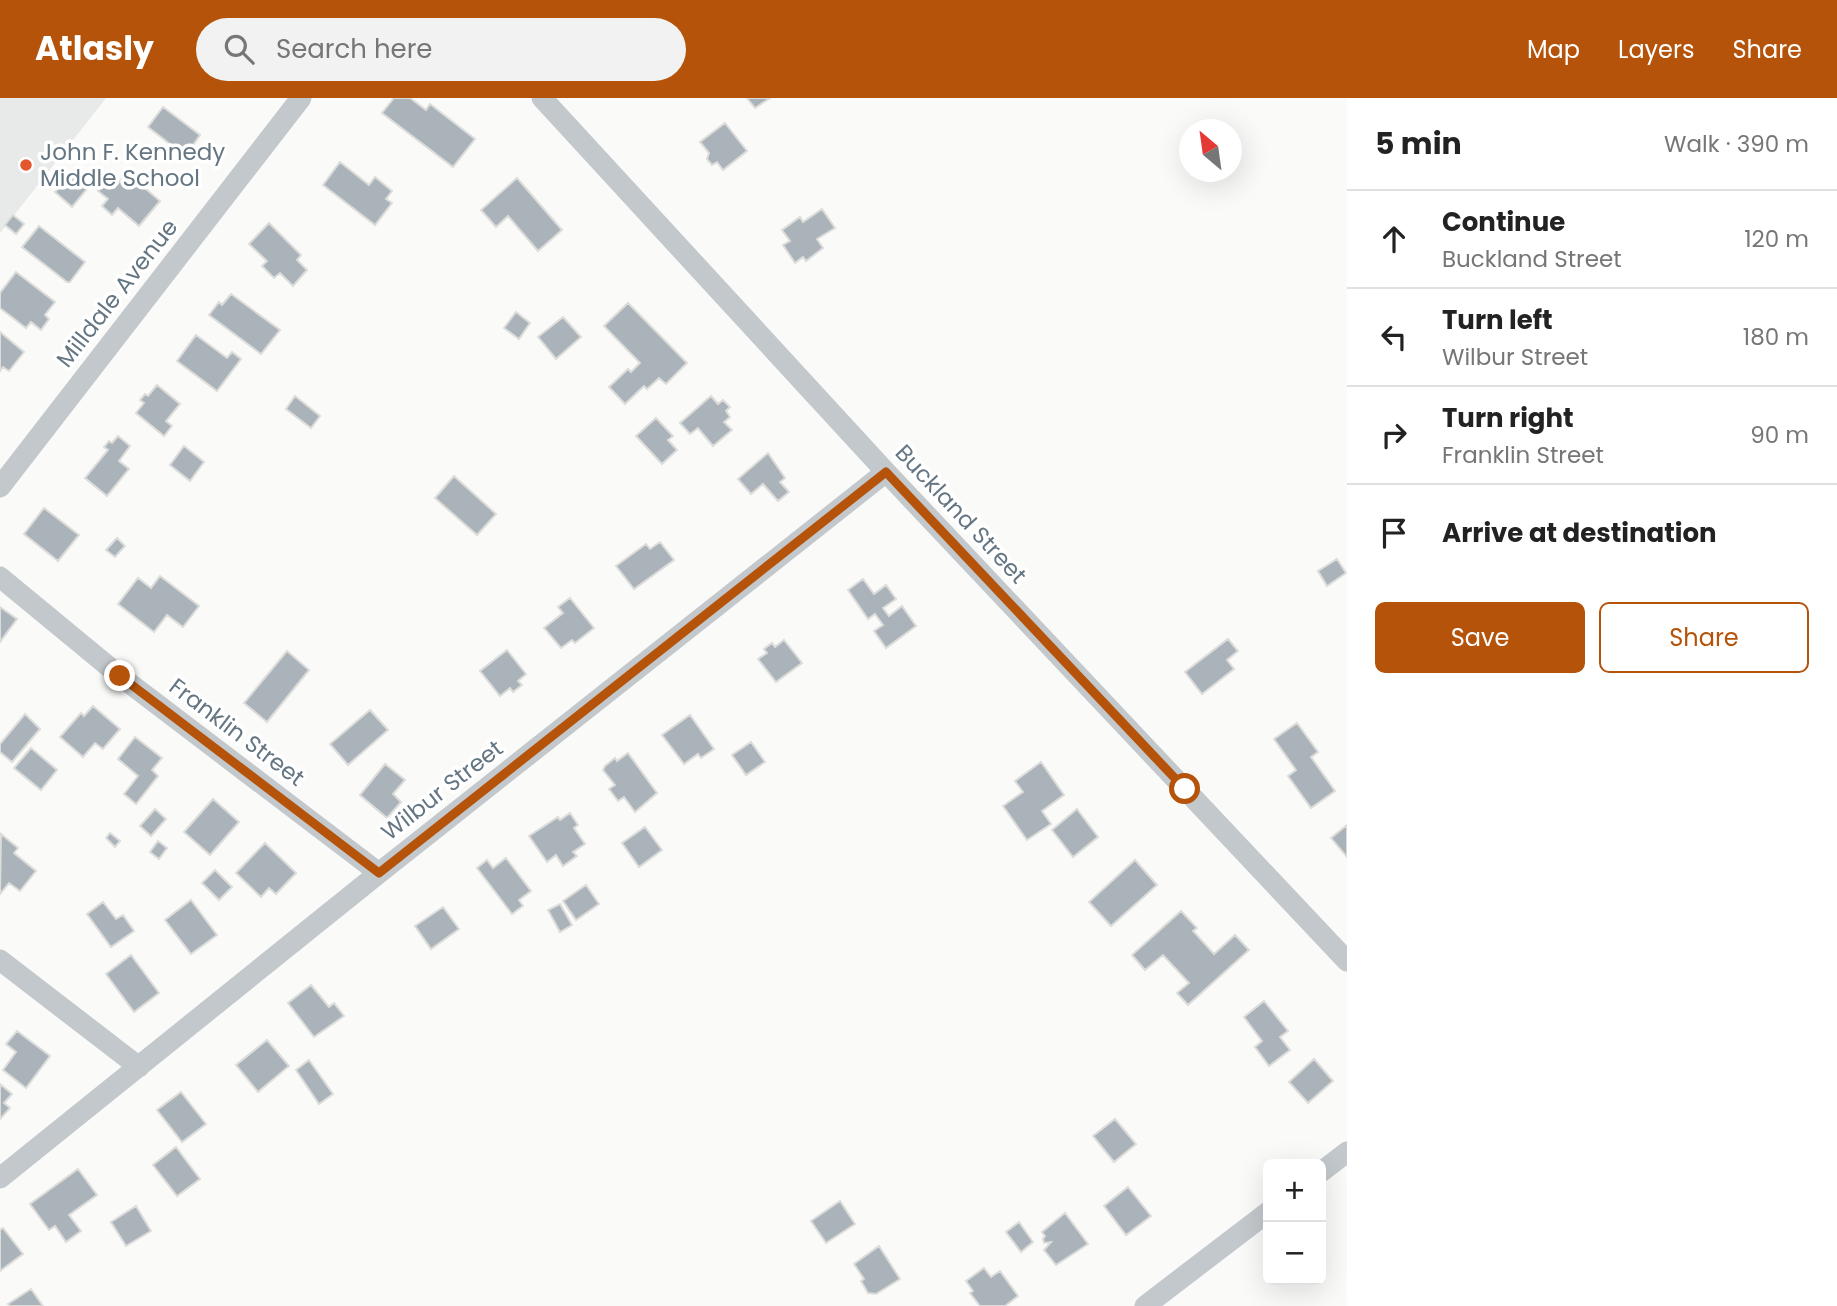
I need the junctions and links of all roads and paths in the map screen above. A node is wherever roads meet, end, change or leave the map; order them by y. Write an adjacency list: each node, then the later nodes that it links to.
1 (301, 98): 4 (street, Milldale Avenue)
2 (542, 98): 3 (street, Buckland Street)
3 (886, 472): 6 (street, Wilbur Street); 8 (street, Buckland Street)
4 (0, 487)
5 (0, 578): 6 (street, Franklin Street)
6 (379, 873): 9 (street, Wilbur Street)
7 (0, 960): 9 (street)
8 (1347, 961)
9 (139, 1067): 12 (street, Wilbur Street)
10 (1347, 1152): 11 (street)
11 (1326, 1168)
12 (0, 1178)
13 (1263, 1216): 14 (street)
14 (1146, 1306)

